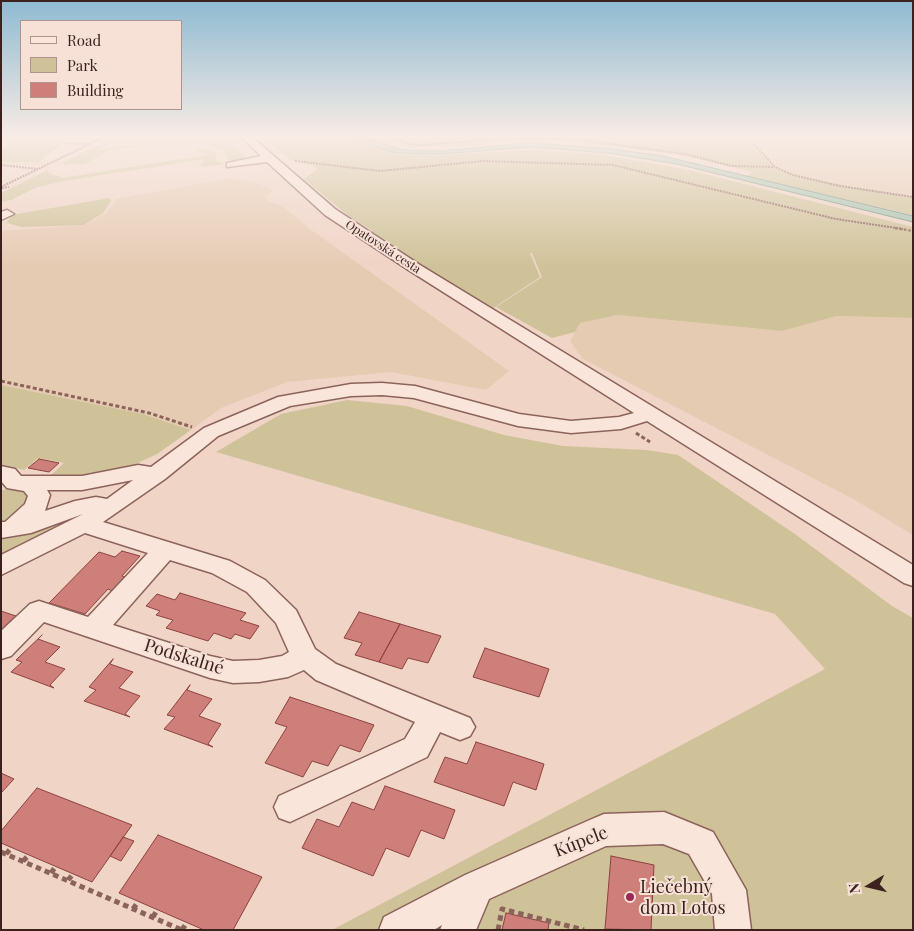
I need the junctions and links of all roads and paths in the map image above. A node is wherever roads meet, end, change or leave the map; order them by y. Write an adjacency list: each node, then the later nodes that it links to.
1 (14, 180): 5 (path)
2 (294, 180): 10 (street, Opatovská cesta)
3 (680, 180): 8 (path)
4 (816, 180): 7 (path)
5 (1, 187): 6 (path)
6 (9, 187)
7 (913, 198)
8 (913, 231)
9 (1, 381): 11 (path)
10 (650, 414): 11 (street); 19 (street, Opatovská cesta)
11 (209, 434): 12 (street)
12 (156, 474): 13 (street); 14 (street)
13 (6, 480): 16 (street)
14 (111, 507): 15 (street); 16 (street)
15 (83, 524): 17 (street); 18 (street)
16 (1, 530)
17 (166, 549): 20 (street); 22 (street)
18 (1, 566)
19 (913, 577)
20 (93, 628): 21 (street, Podskalné); 22 (street, Podskalné)
21 (1, 648)
22 (305, 656): 23 (street)
23 (290, 806)
24 (11, 848): 25 (path)
25 (4, 853): 27 (path)
26 (28, 855): 27 (path)
27 (24, 861): 29 (path)
28 (56, 866): 29 (path)
29 (51, 873): 31 (path)
30 (73, 874): 31 (path)
31 (68, 880): 34 (path)
32 (477, 886): 39 (street, Kúpele); 40 (street); 43 (street, Kúpele)
33 (138, 902): 34 (path)
34 (133, 909): 36 (path)
35 (157, 910): 36 (path)
36 (153, 917): 38 (path)
37 (187, 922): 38 (path)
38 (182, 930)
39 (397, 930)
40 (458, 930)
41 (498, 930): 42 (path)
42 (584, 930)
43 (733, 930)

